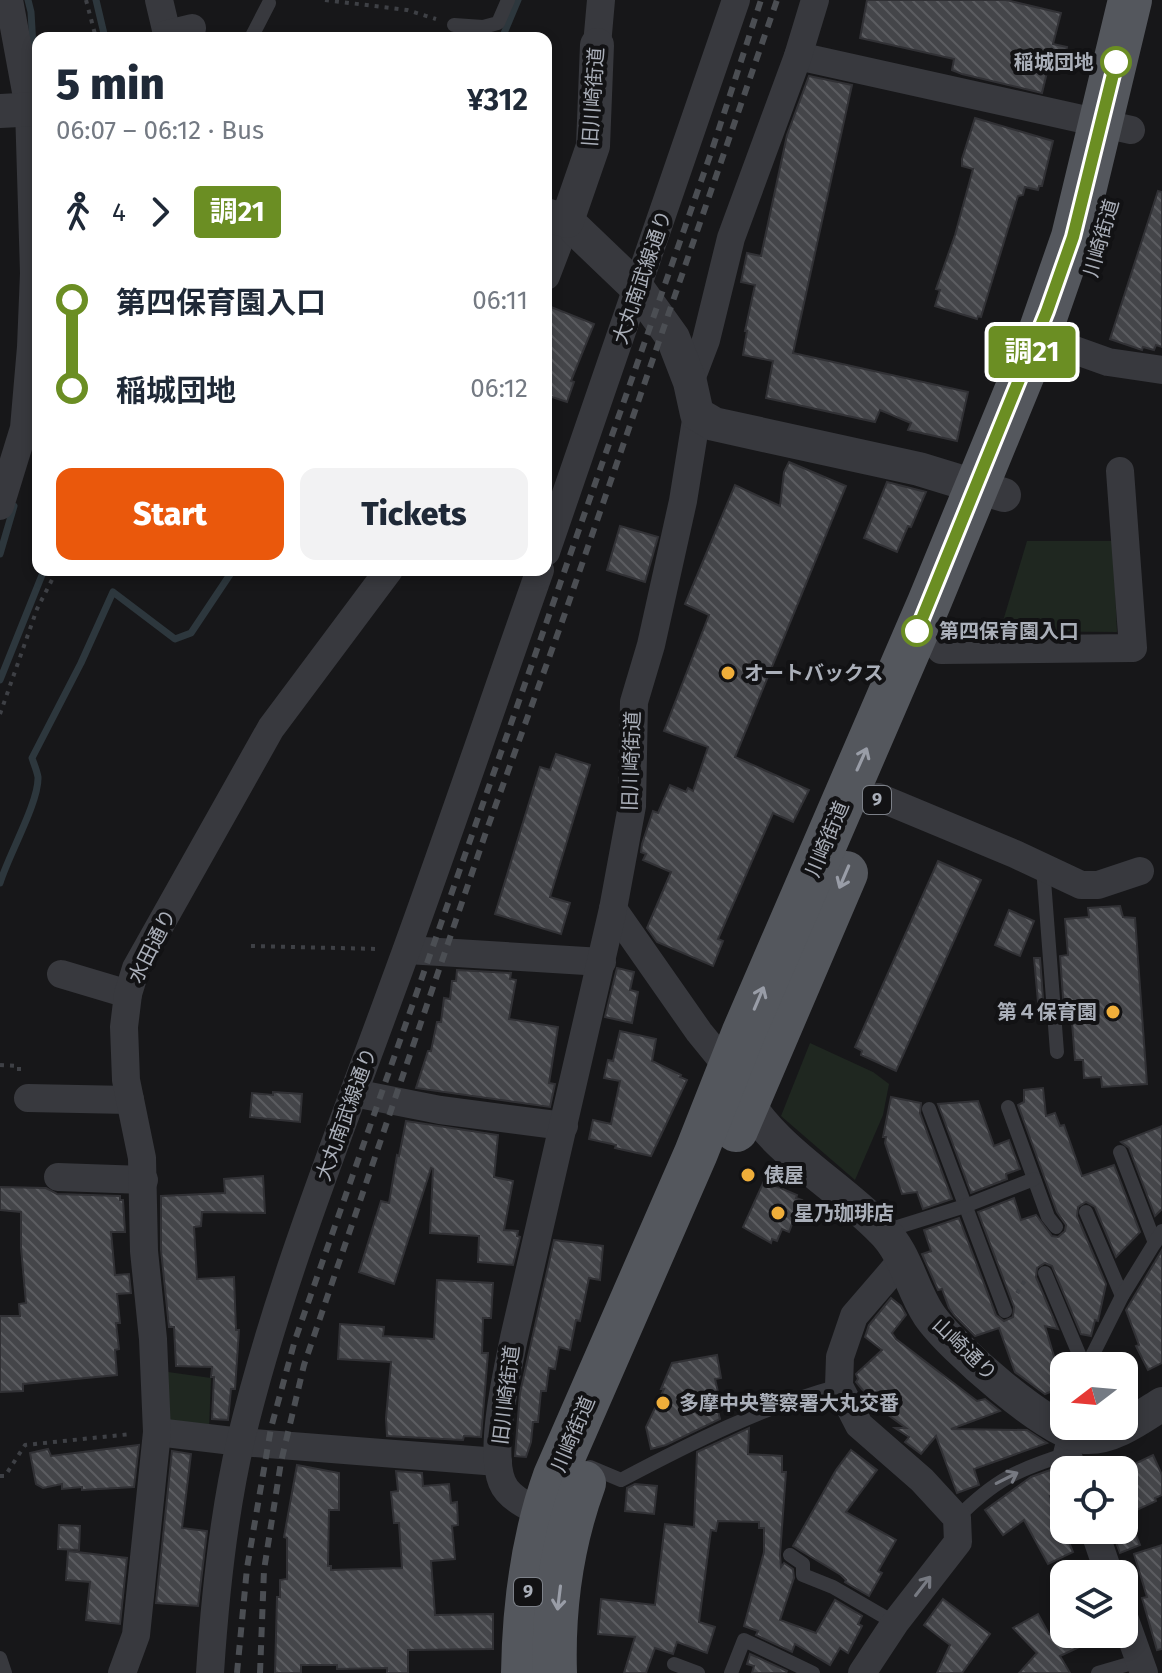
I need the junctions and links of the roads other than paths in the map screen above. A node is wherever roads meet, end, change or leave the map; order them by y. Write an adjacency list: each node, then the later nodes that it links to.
1 (9, 0): 15 (street)
2 (159, 0): 11 (street)
3 (508, 0): 10 (lane)
4 (601, 0): 13 (street, 旧川崎街道)
5 (736, 0): 20 (street, 大丸南武線通り)
6 (815, 0): 14 (street, 旧川崎街道)
7 (1130, 0): 16 (main road, 川崎街道 / 9)
8 (1161, 0): 16 (main road, 川崎街道 / 9)
9 (269, 3): 12 (lane)
10 (454, 25)
11 (175, 32)
12 (254, 32)
13 (597, 45): 17 (street, 旧川崎街道)
14 (798, 56): 16 (street); 24 (street, 旧川崎街道)
15 (22, 109): 19 (street)
16 (1116, 126): 22 (main road, 川崎街道 / 9); 26 (main road, 川崎街道 / 9)
17 (557, 218): 18 (street); 20 (street)
18 (552, 244)
19 (32, 246)
20 (638, 289): 24 (street); 28 (street, 大丸南武線通り)
21 (32, 322): 27 (street)
22 (1066, 347): 23 (street); 26 (main road, 川崎街道 / 9)
23 (1162, 370)
24 (693, 398): 26 (street); 35 (street, 旧川崎街道)
25 (1120, 471): 31 (street)
26 (991, 490): 31 (main road, 川崎街道 / 9); 41 (main road, 川崎街道 / 9, one-way to 26)
27 (0, 506)
28 (552, 535)
29 (385, 576): 39 (street, 水田通り)
30 (538, 576): 36 (street, 大丸南武線通り)
31 (941, 650): 32 (main road, 川崎街道 / 9)
32 (878, 797): 33 (street); 41 (main road, 川崎街道 / 9, one-way to 41)
33 (1043, 867): 34 (street); 40 (lane)
34 (1140, 871)
35 (613, 909): 37 (street, 旧川崎街道); 41 (street)
36 (407, 950): 37 (street); 42 (street, 大丸南武線通り)
37 (602, 962): 47 (street, 旧川崎街道)
38 (61, 974): 39 (street)
39 (128, 994): 44 (street, 水田通り)
40 (1057, 1052)
41 (738, 1087): 56 (street, 山崎通り); 68 (main road, 川崎街道 / 9); 69 (main road, 川崎街道 / 9)
42 (354, 1093): 47 (street); 65 (street, 大丸南武線通り)
43 (28, 1098): 44 (street)
44 (130, 1100): 51 (street, 水田通り)
45 (1008, 1107): 50 (lane)
46 (929, 1109): 52 (lane)
47 (564, 1126): 67 (street, 旧川崎街道)
48 (1120, 1152): 55 (lane)
49 (58, 1177): 51 (street)
50 (1034, 1179): 52 (lane); 54 (lane)
51 (144, 1180): 64 (street, 水田通り)
52 (965, 1206): 56 (lane); 59 (lane)
53 (1086, 1212): 58 (lane)
54 (1056, 1227)
55 (1159, 1237): 58 (lane)
56 (894, 1245): 62 (street); 66 (street, 山崎通り)
57 (1045, 1273): 60 (lane)
58 (1122, 1296): 61 (lane)
59 (1005, 1311)
60 (1080, 1352)
61 (1093, 1352)
62 (839, 1386): 68 (lane); 70 (street)
63 (1162, 1404): 66 (street)
64 (157, 1432): 65 (street); 78 (street, 水田通り)
65 (241, 1442): 67 (street); 79 (street, 大丸南武線通り)
66 (1074, 1444): 70 (lane, one-way to 66)
67 (498, 1462): 69 (street, 旧川崎街道)
68 (590, 1467): 69 (main road, 川崎街道 / 9)
69 (556, 1518): 80 (main road, 川崎街道 / 9); 81 (main road, 川崎街道 / 9, one-way to 81)
70 (957, 1518): 72 (street, one-way to 70)
71 (790, 1555): 72 (lane)
72 (895, 1623): 85 (street)
73 (1135, 1648): 76 (street)
74 (0, 1658): 77 (lane)
75 (674, 1664): 82 (lane)
76 (1142, 1667): 86 (lane)
77 (5, 1673)
78 (122, 1673)
79 (210, 1673)
80 (523, 1673)
81 (555, 1673)
82 (698, 1673)
83 (731, 1673): 84 (lane)
84 (813, 1673)
85 (862, 1673)
86 (1098, 1673)

